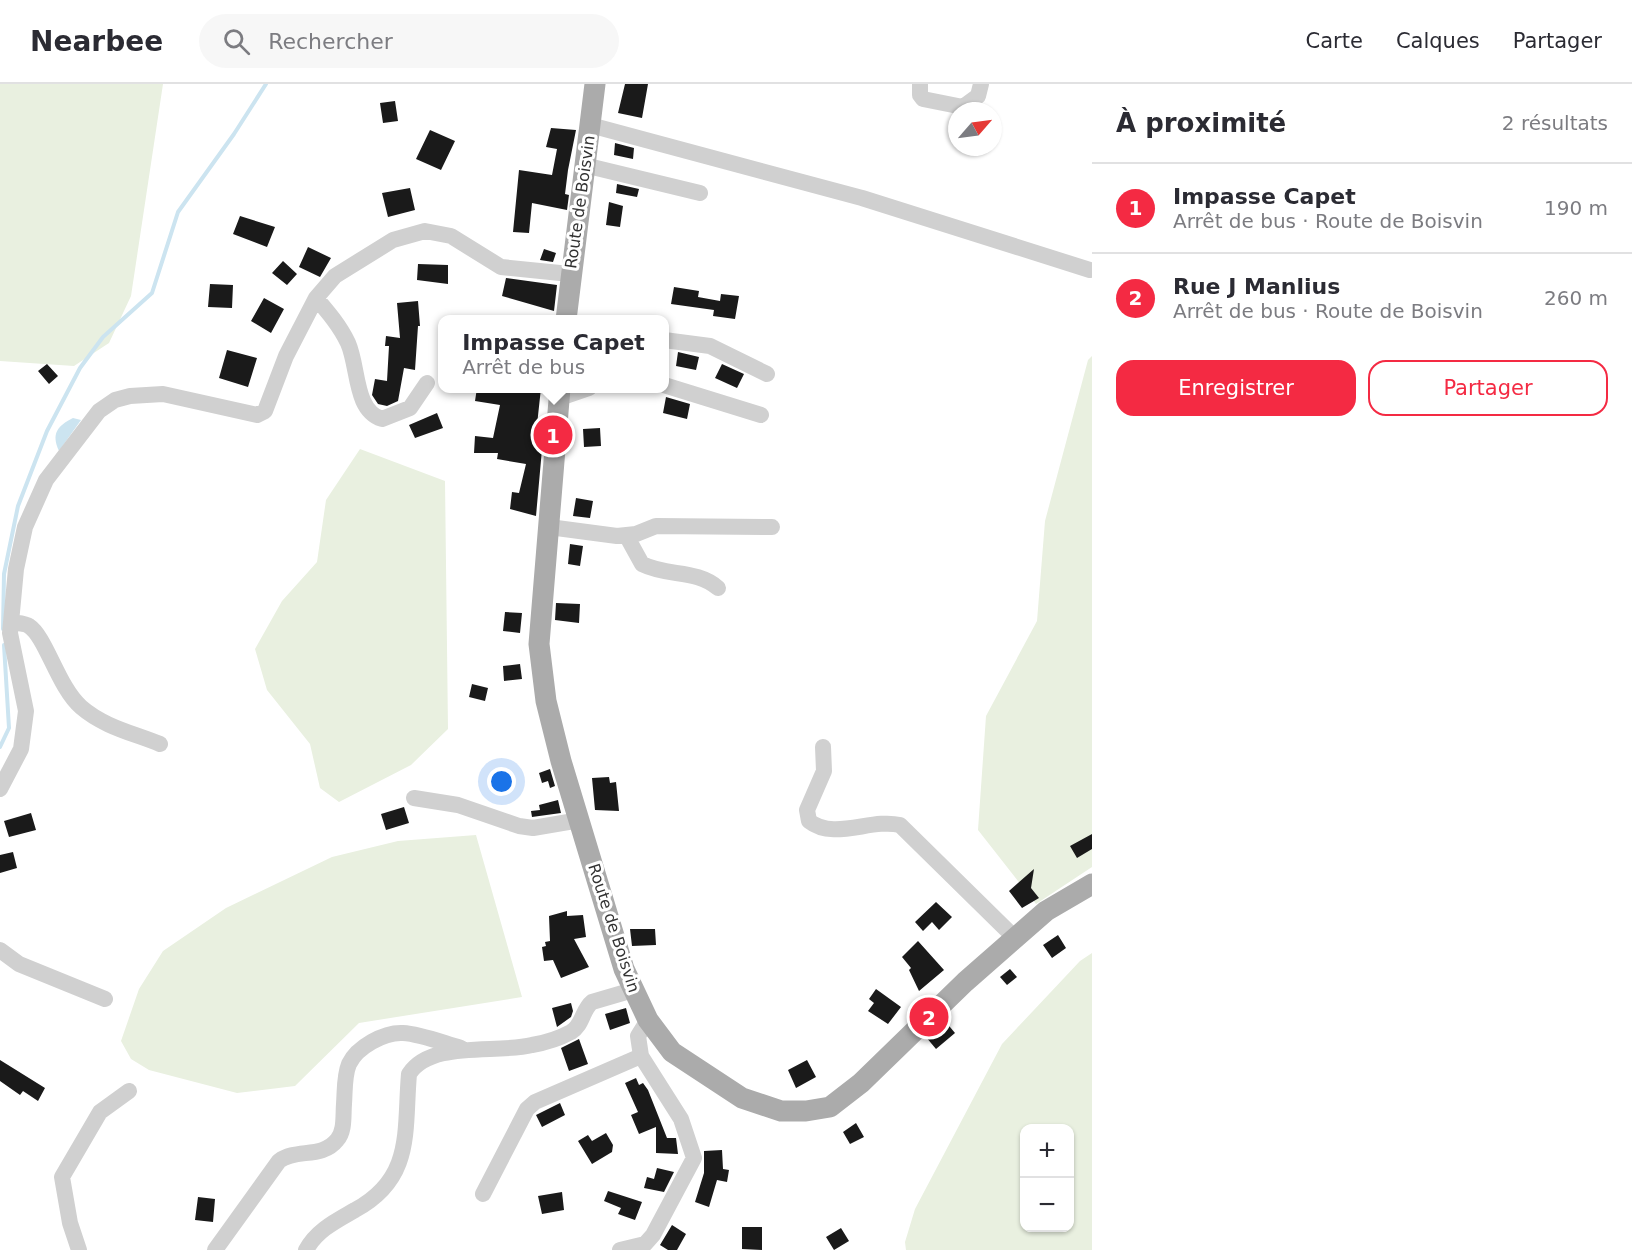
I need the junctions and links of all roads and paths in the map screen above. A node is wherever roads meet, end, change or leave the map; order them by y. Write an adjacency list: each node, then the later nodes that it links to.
1 (595, 84): 4 (main road, Route de Boisvin)
2 (920, 84): 3 (street)
3 (981, 84)
4 (590, 125): 5 (main road, Route de Boisvin); 7 (street)
5 (584, 165): 6 (street); 8 (main road, Route de Boisvin)
6 (700, 193)
7 (1090, 270)
8 (570, 274): 9 (street); 10 (main road, Route de Boisvin)
9 (316, 298): 13 (street); 20 (street)
10 (566, 315)
11 (669, 341): 12 (street)
12 (767, 374)
13 (428, 383)
14 (669, 387): 16 (street)
15 (560, 393): 17 (main road, Route de Boisvin)
16 (761, 415)
17 (549, 527): 19 (street); 27 (main road, Route de Boisvin)
18 (772, 527): 19 (street)
19 (626, 535): 21 (street)
20 (7, 586): 22 (street)
21 (718, 588)
22 (11, 622): 23 (street); 25 (street)
23 (160, 744)
24 (823, 747): 29 (street)
25 (0, 789)
26 (414, 798): 27 (street)
27 (580, 820): 31 (main road, Route de Boisvin)
28 (1092, 884): 29 (main road, Route de Boisvin)
29 (1015, 938): 33 (main road, Route de Boisvin)
30 (0, 950): 32 (street)
31 (633, 990): 33 (main road, Route de Boisvin); 34 (street)
32 (105, 999)
33 (648, 1020): 35 (street)
34 (470, 1051): 40 (street); 41 (street)
35 (641, 1056): 37 (street); 38 (street)
36 (129, 1091): 39 (street)
37 (483, 1194)
38 (649, 1247): 42 (street)
39 (79, 1250)
40 (215, 1250)
41 (306, 1250)
42 (620, 1250)

